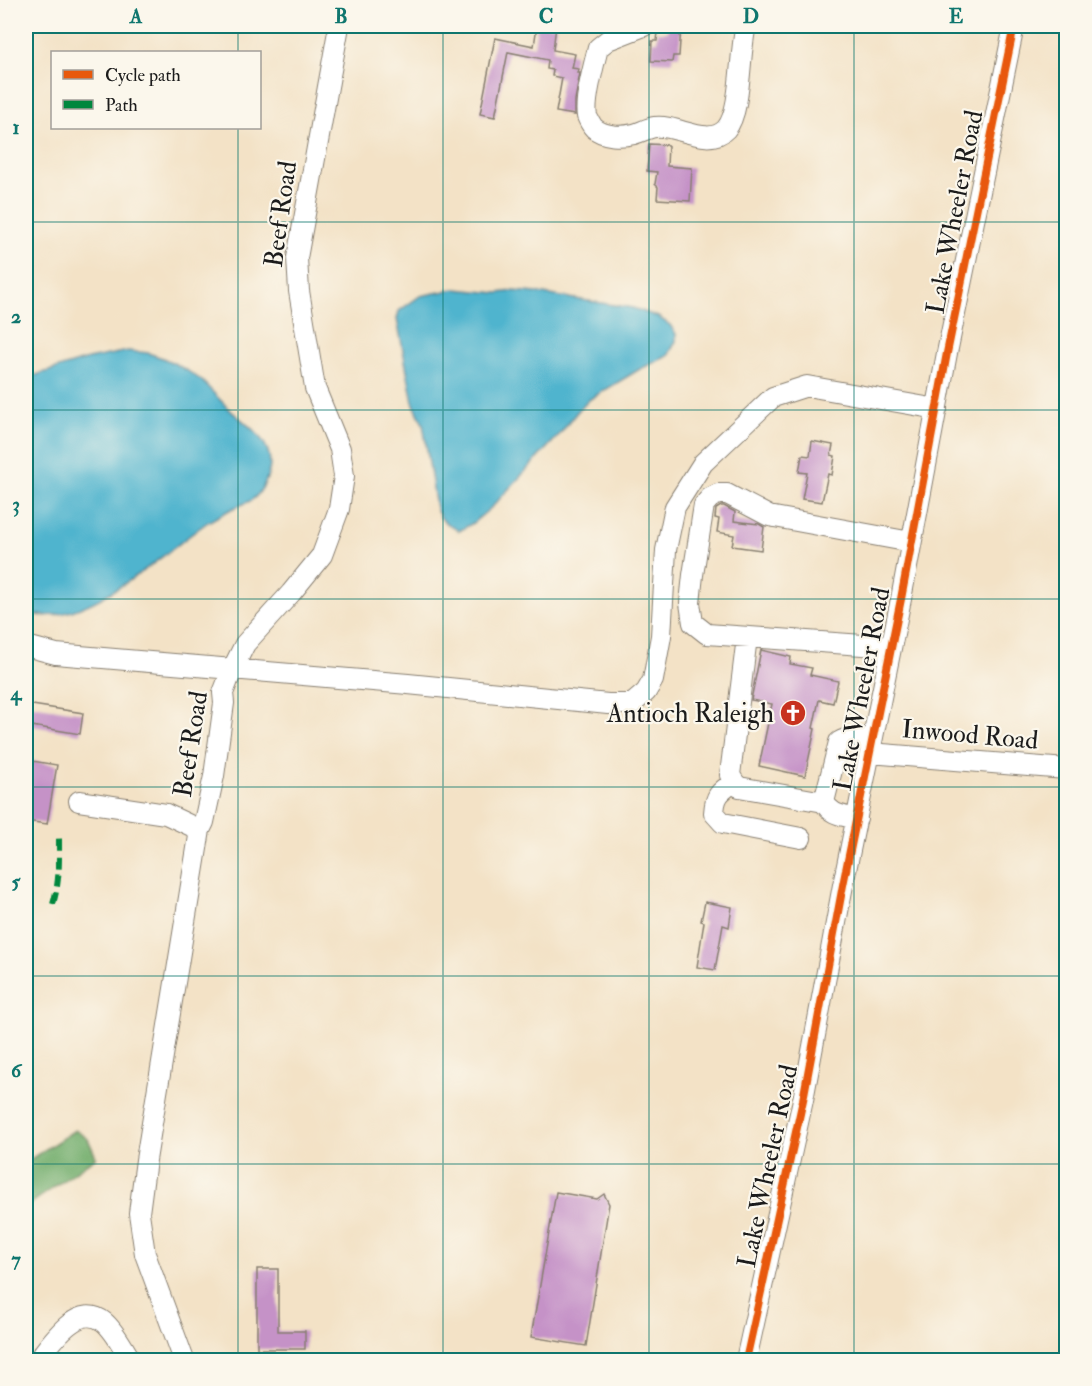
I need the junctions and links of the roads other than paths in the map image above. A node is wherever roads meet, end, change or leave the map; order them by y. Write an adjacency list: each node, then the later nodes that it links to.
1 (339, 26): 10 (street, Beef Road)
2 (644, 26): 3 (street)
3 (746, 26)
4 (1014, 26): 5 (street, Lake Wheeler Road)
5 (936, 409): 6 (street, Lake Wheeler Road); 10 (street)
6 (911, 542): 7 (street); 9 (street, Lake Wheeler Road)
7 (747, 637): 9 (street); 13 (street)
8 (26, 646): 10 (street)
9 (891, 647): 11 (street, Lake Wheeler Road)
10 (232, 670): 17 (street, Beef Road)
11 (871, 747): 12 (street, Inwood Road); 15 (street, Inwood Road); 16 (street, Lake Wheeler Road)
12 (1066, 769)
13 (734, 783): 15 (street); 18 (street)
14 (79, 801): 17 (street)
15 (824, 802): 16 (street)
16 (856, 819): 22 (street, Lake Wheeler Road)
17 (200, 830): 21 (street, Beef Road)
18 (801, 838)
19 (38, 1360): 20 (street)
20 (131, 1360)
21 (184, 1360)
22 (746, 1360)

